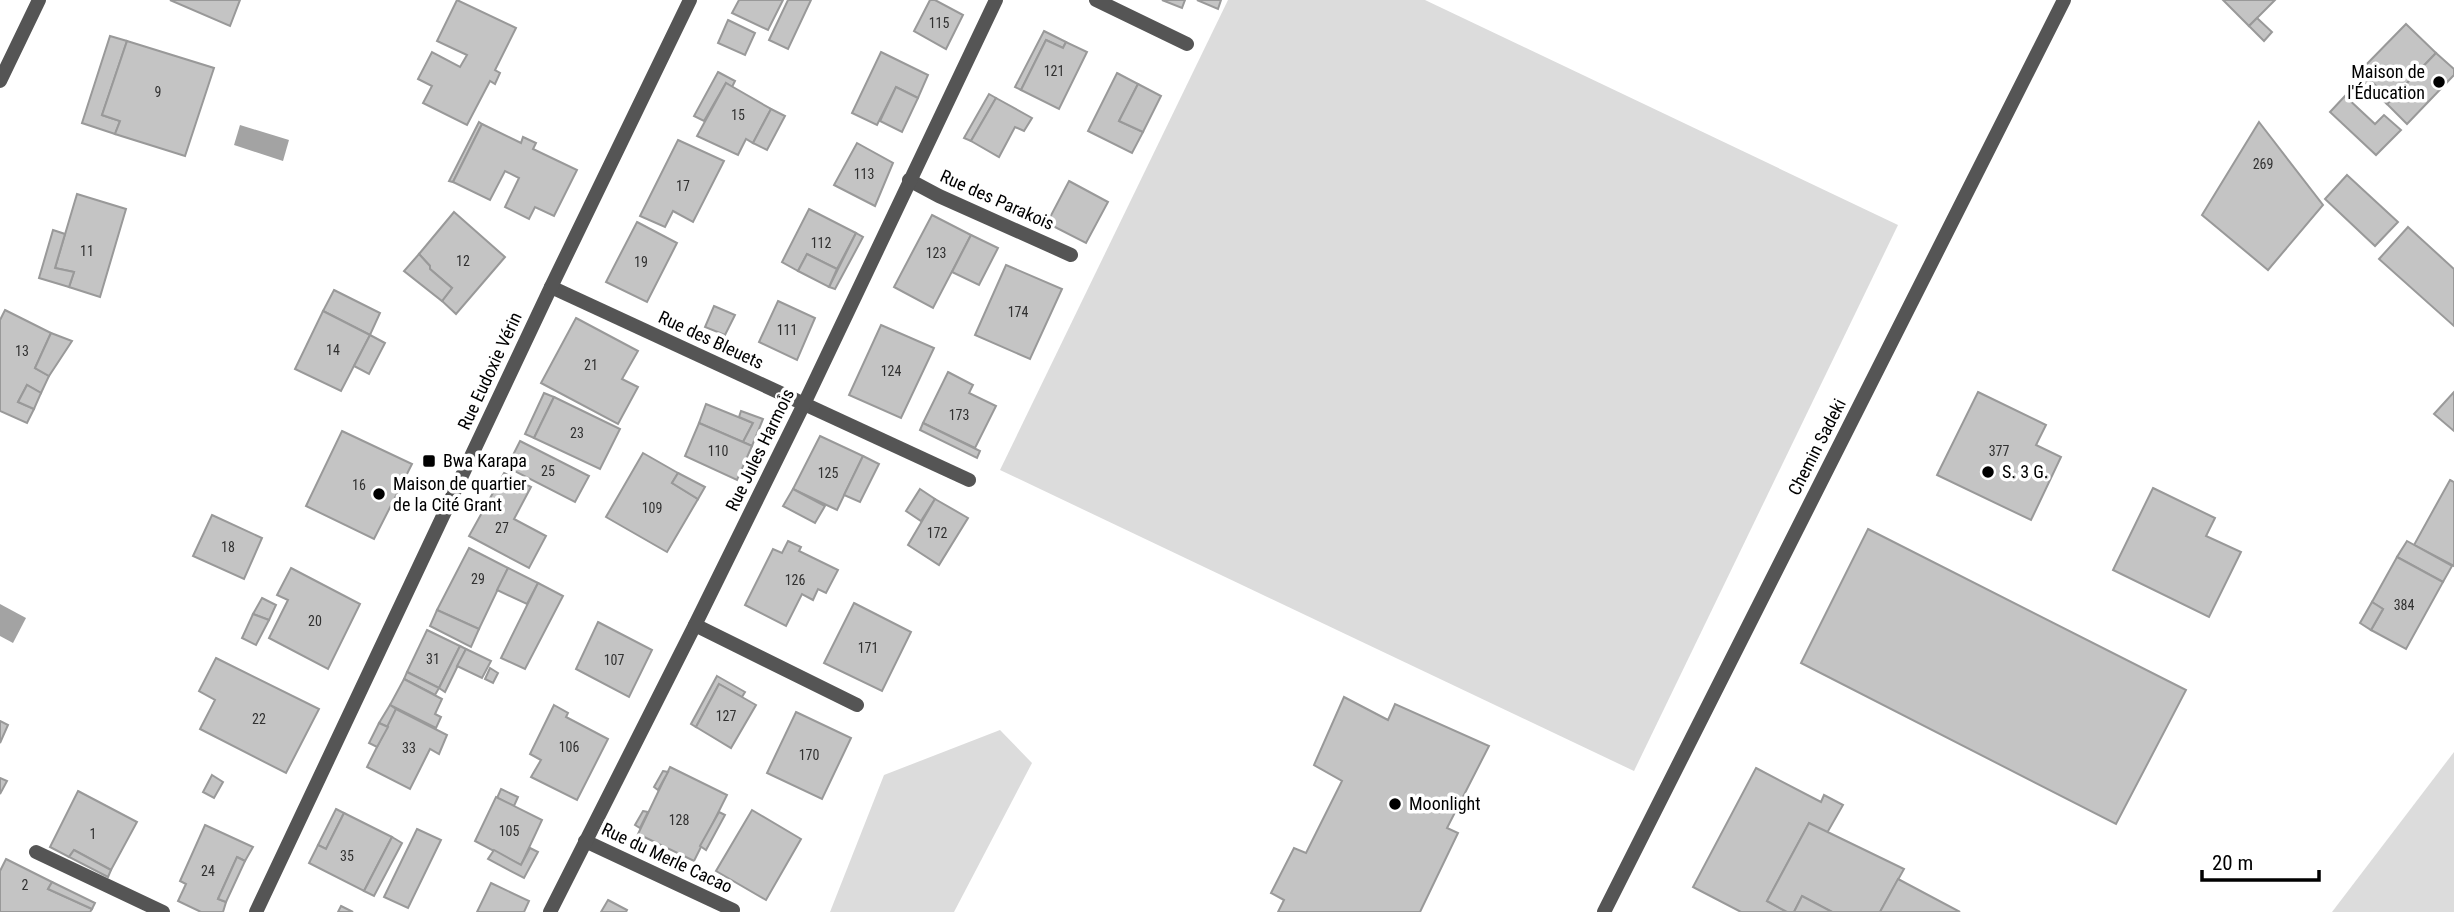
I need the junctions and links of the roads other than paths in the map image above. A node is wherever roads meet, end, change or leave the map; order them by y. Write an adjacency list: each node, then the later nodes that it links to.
1 (39, 0): 7 (street)
2 (690, 0): 10 (street, Rue Eudoxie Vérin)
3 (996, 0): 8 (street, Rue Jules Harmois)
4 (1096, 0): 6 (street)
5 (2064, 0): 21 (street, Chemin Sadeki)
6 (1187, 44)
7 (0, 81)
8 (909, 180): 9 (street, Rue des Parakois); 11 (street, Rue Jules Harmois)
9 (1071, 255)
10 (551, 287): 11 (street, Rue des Bleuets); 19 (street, Rue Eudoxie Vérin)
11 (804, 404): 12 (street, Rue des Bleuets); 13 (street, Rue Jules Harmois)
12 (968, 480)
13 (695, 625): 14 (street); 15 (street, Rue Jules Harmois)
14 (857, 705)
15 (585, 841): 17 (street, Rue du Merle Cacao); 20 (street, Rue Jules Harmois)
16 (36, 852): 18 (street)
17 (733, 910)
18 (163, 912)
19 (256, 912)
20 (550, 912)
21 (1604, 912)

